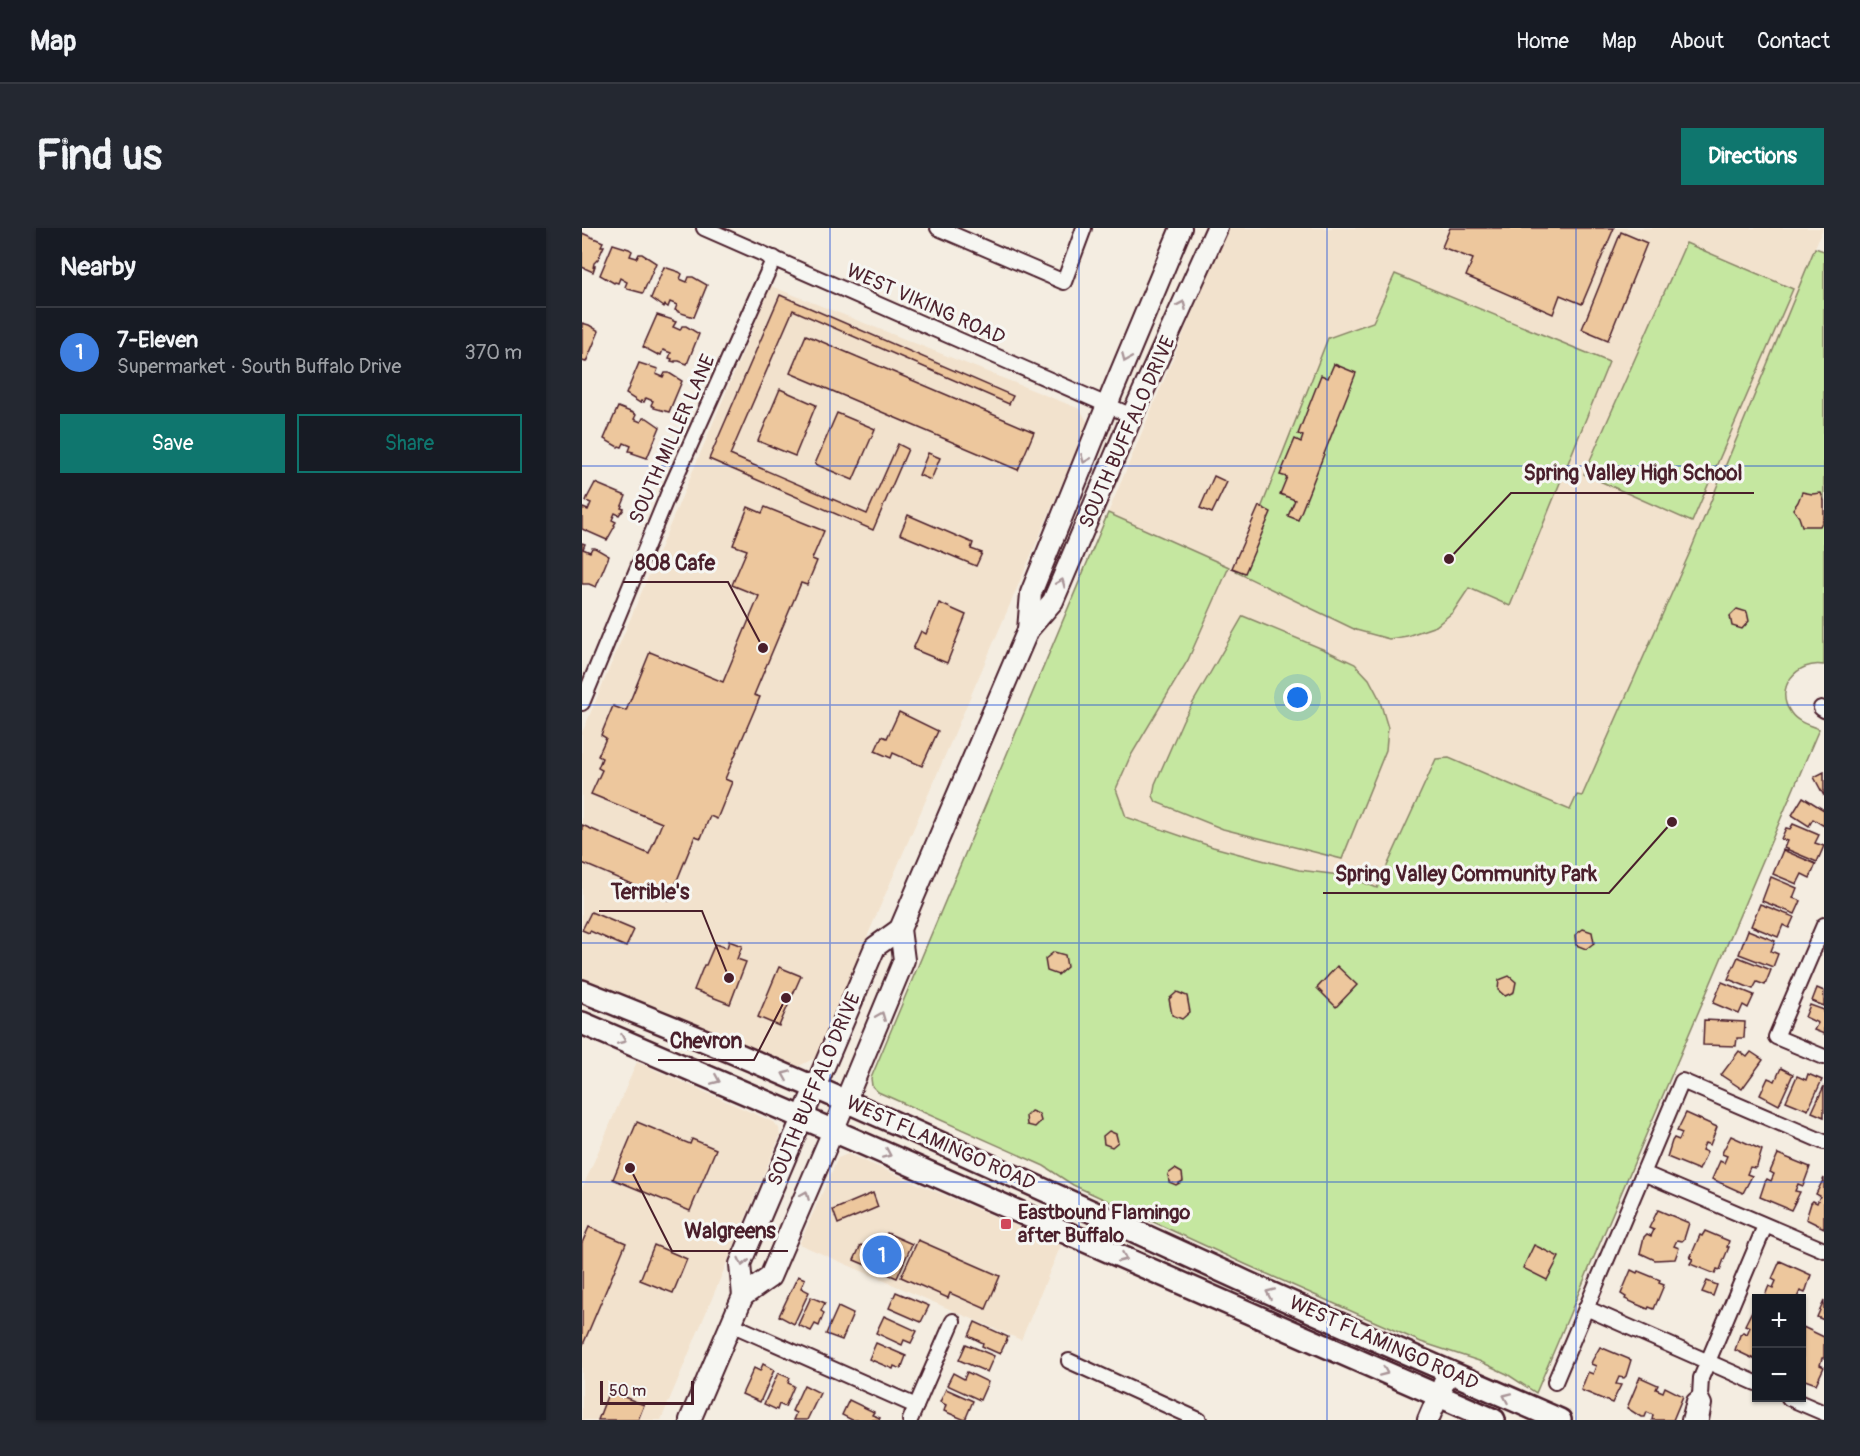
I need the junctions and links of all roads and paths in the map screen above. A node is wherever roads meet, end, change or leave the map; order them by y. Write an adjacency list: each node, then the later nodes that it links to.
1 (938, 228): 2 (street)
2 (1084, 228)
3 (1181, 228): 7 (main road, SOUTH BUFFALO DRIVE, one-way to 7)
4 (1216, 228): 8 (main road, SOUTH BUFFALO DRIVE, one-way to 4)
5 (708, 229): 6 (street, WEST VIKING ROAD)
6 (774, 258): 7 (street, WEST VIKING ROAD); 10 (street, SOUTH MILLER LANE)
7 (1107, 405): 8 (street, WEST VIKING ROAD); 9 (main road, SOUTH BUFFALO DRIVE, one-way to 9)
8 (1132, 416): 9 (main road, SOUTH BUFFALO DRIVE, one-way to 8)
9 (1028, 630): 12 (main road, SOUTH BUFFALO DRIVE)
10 (582, 703)
11 (1824, 926): 15 (street)
12 (900, 928): 16 (main road, SOUTH BUFFALO DRIVE); 17 (main road, SOUTH BUFFALO DRIVE, one-way to 12)
13 (582, 991): 16 (main road, WEST FLAMINGO ROAD, one-way to 13)
14 (582, 1023): 18 (main road, WEST FLAMINGO ROAD, one-way to 18)
15 (1824, 1057)
16 (816, 1088): 17 (main road, WEST FLAMINGO ROAD); 18 (main road, SOUTH BUFFALO DRIVE)
17 (846, 1101): 19 (main road, SOUTH BUFFALO DRIVE); 30 (main road, WEST FLAMINGO ROAD, one-way to 17)
18 (803, 1118): 19 (main road, WEST FLAMINGO ROAD); 24 (main road, SOUTH BUFFALO DRIVE, one-way to 24)
19 (833, 1131): 24 (main road, SOUTH BUFFALO DRIVE, one-way to 19); 33 (main road, WEST FLAMINGO ROAD, one-way to 33)
20 (1824, 1142): 21 (street)
21 (1642, 1173): 22 (street); 25 (street)
22 (1765, 1226): 23 (street); 29 (street)
23 (1824, 1251)
24 (743, 1296): 27 (main road, SOUTH BUFFALO DRIVE)
25 (1586, 1308): 29 (street); 32 (street)
26 (953, 1321): 36 (street)
27 (731, 1324): 36 (street); 38 (main road, SOUTH BUFFALO DRIVE)
28 (1069, 1361): 40 (street)
29 (1707, 1361): 31 (street); 34 (street)
30 (1449, 1371): 33 (main road); 43 (main road, WEST FLAMINGO ROAD, one-way to 30)
31 (1752, 1381)
32 (1555, 1382)
33 (1438, 1396): 41 (main road); 42 (main road, WEST FLAMINGO ROAD)
34 (1700, 1396): 44 (street); 45 (street)
35 (1798, 1402): 37 (street)
36 (916, 1406): 39 (street)
37 (1824, 1413)
38 (690, 1420)
39 (910, 1420)
40 (1199, 1420)
41 (1428, 1420)
42 (1494, 1420)
43 (1560, 1420)
44 (1689, 1420)
45 (1701, 1420)

